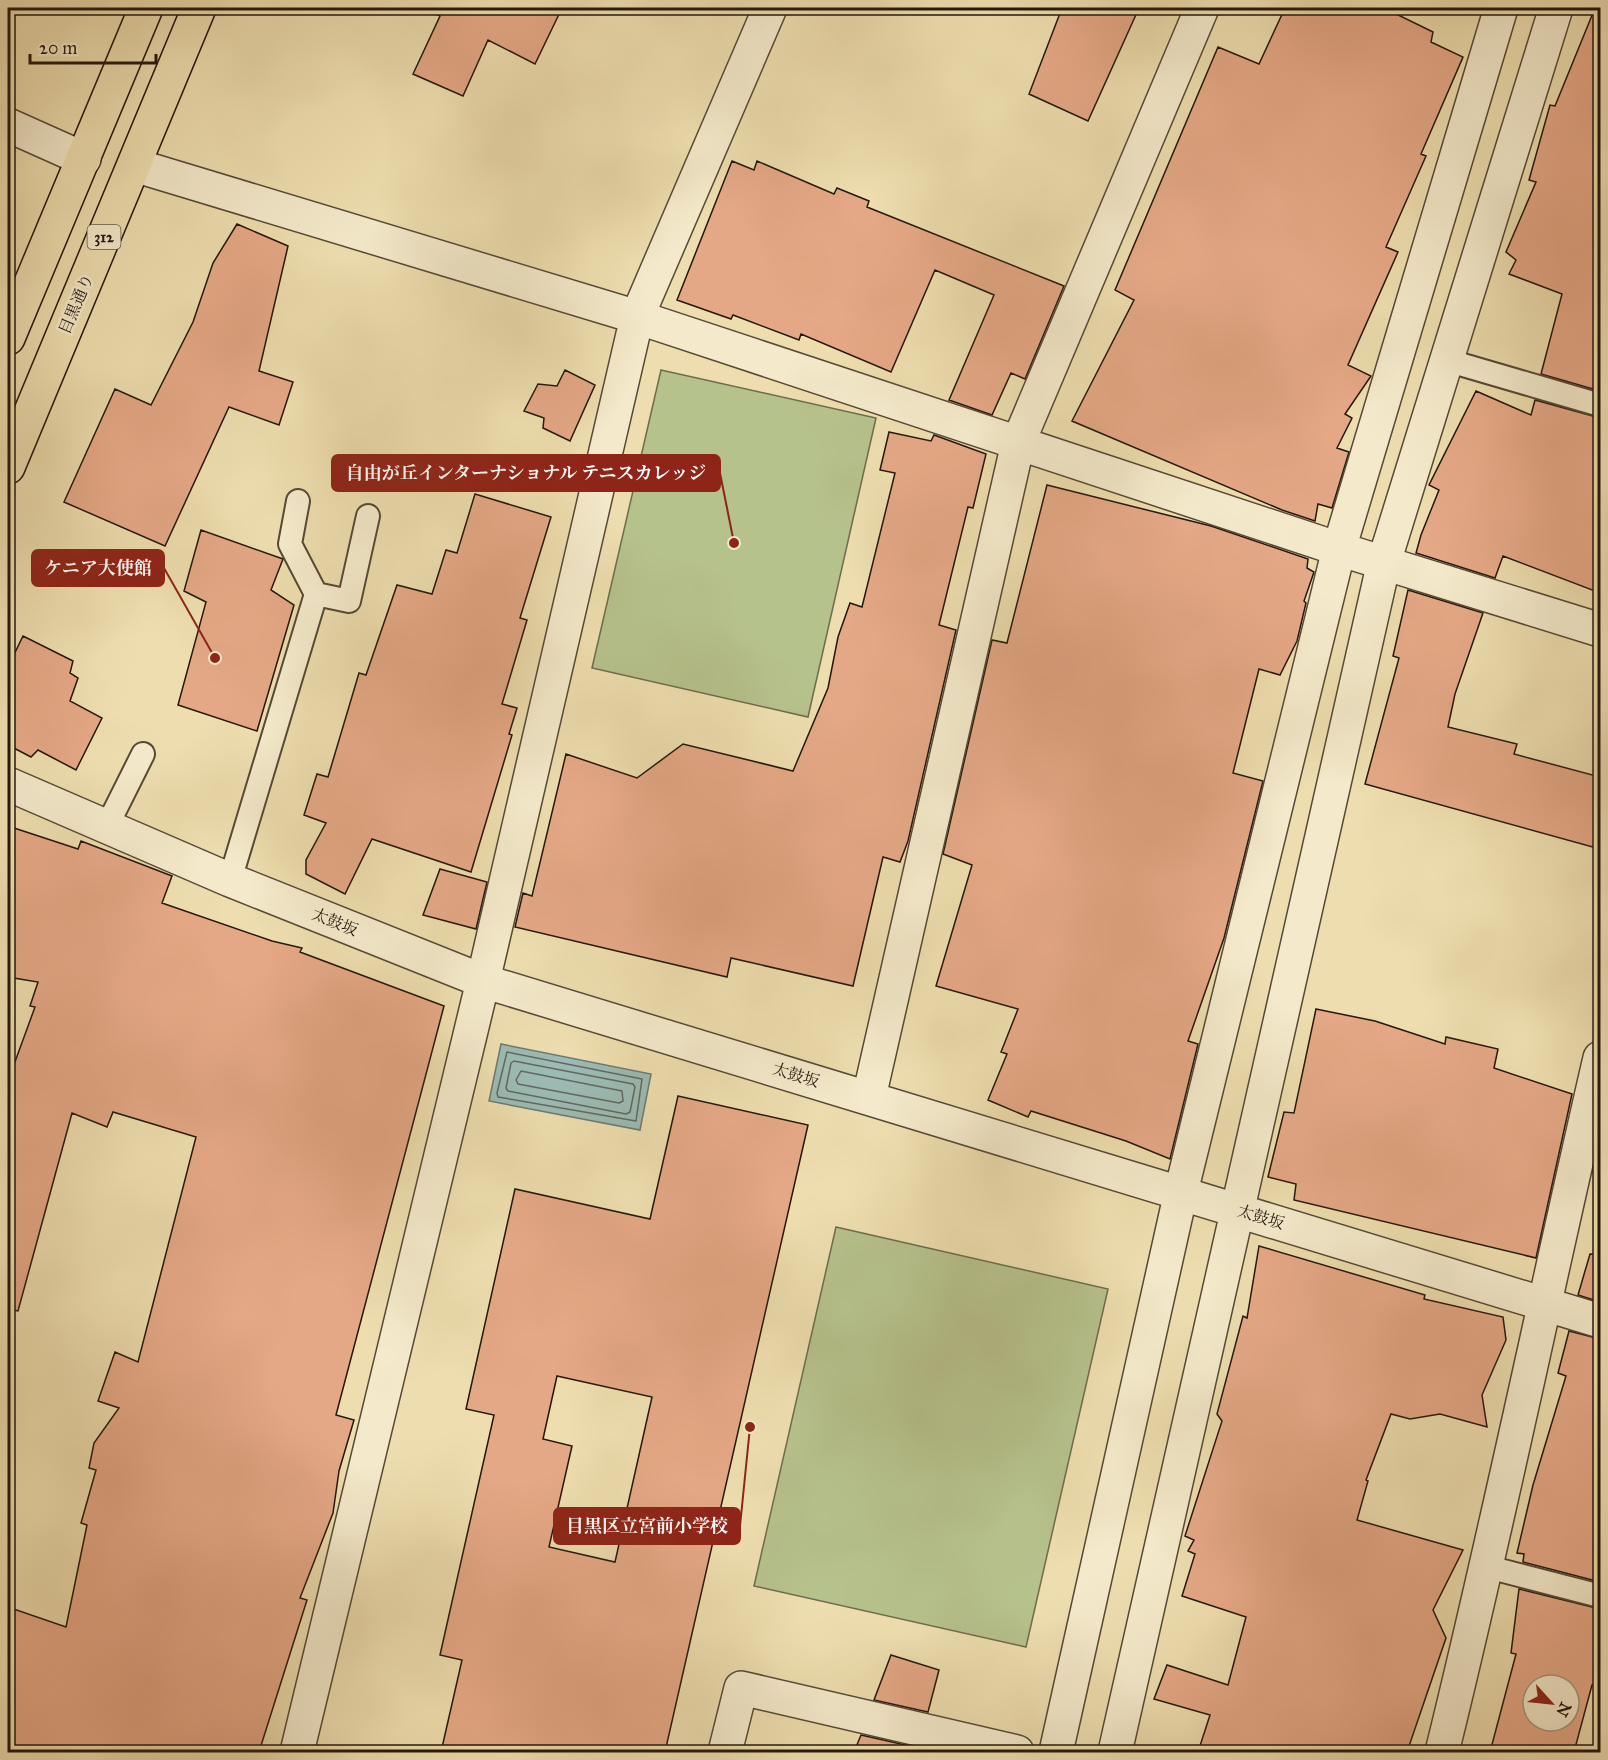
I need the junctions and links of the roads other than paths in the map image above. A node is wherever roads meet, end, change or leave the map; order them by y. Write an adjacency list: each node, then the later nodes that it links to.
1 (146, 8): 8 (main road)
2 (199, 8): 9 (main road, 目黒通り / 312)
3 (770, 8): 10 (street)
4 (1202, 8): 14 (street)
5 (1501, 8): 18 (street)
6 (1556, 8): 12 (street)
7 (8, 125): 8 (street)
8 (84, 159): 11 (main road)
9 (134, 165): 10 (street); 15 (main road, 目黒通り / 312)
10 (637, 317): 14 (street); 26 (street)
11 (8, 338)
12 (1446, 360): 13 (lane); 19 (street)
13 (1600, 405)
14 (1018, 443): 18 (street); 28 (street)
15 (8, 467)
16 (298, 501): 20 (lane)
17 (368, 516): 20 (lane)
18 (1339, 549): 19 (street); 29 (street)
19 (1384, 562): 21 (street); 30 (street)
20 (316, 594): 25 (lane)
21 (1600, 630)
22 (143, 754): 24 (lane)
23 (8, 784): 24 (street, 太鼓坂)
24 (107, 826): 25 (street, 太鼓坂)
25 (230, 880): 26 (street, 太鼓坂)
26 (483, 981): 28 (street, 太鼓坂); 35 (street)
27 (1600, 1059): 31 (street)
28 (868, 1097): 29 (street, 太鼓坂)
29 (1180, 1192): 30 (street, 太鼓坂); 38 (street)
30 (1238, 1210): 31 (street, 太鼓坂); 39 (street)
31 (1543, 1304): 32 (street, 太鼓坂); 33 (street)
32 (1600, 1321)
33 (1488, 1567): 34 (lane); 40 (street)
34 (1600, 1596)
35 (297, 1752)
36 (725, 1752): 37 (street)
37 (1017, 1752)
38 (1056, 1752)
39 (1115, 1752)
40 (1442, 1752)

